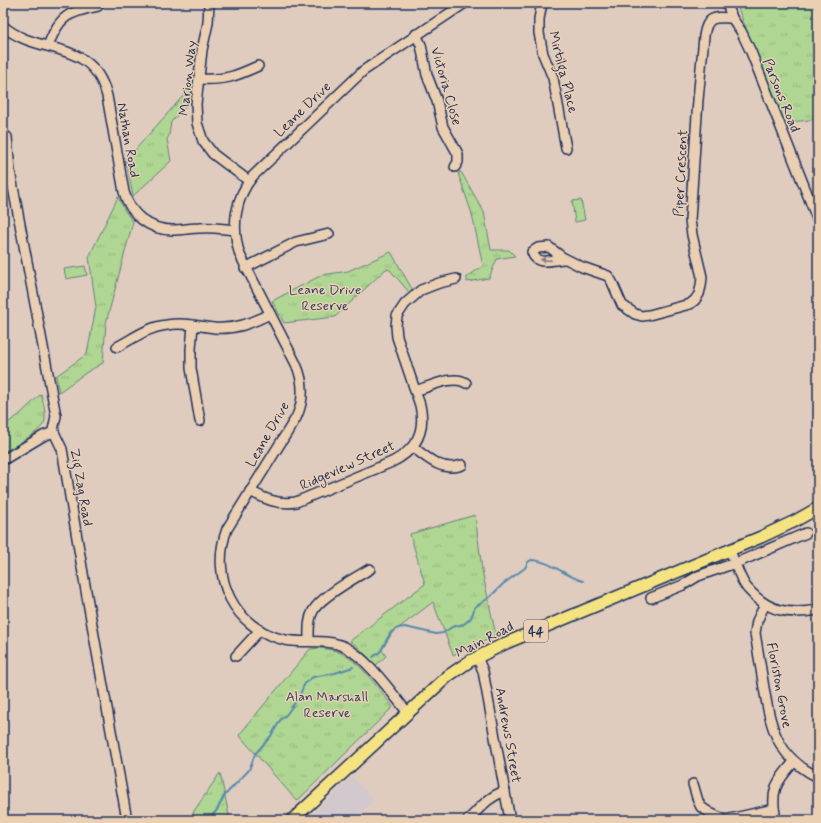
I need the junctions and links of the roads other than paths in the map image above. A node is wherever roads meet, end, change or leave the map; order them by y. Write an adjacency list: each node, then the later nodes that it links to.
1 (209, 3): 11 (street, Marion Way)
2 (465, 3): 8 (street, Leane Drive)
3 (542, 3): 13 (street, Mirtilga Place)
4 (726, 3): 6 (street, Parsons Road)
5 (98, 6): 9 (street)
6 (732, 18): 16 (street, Parsons Road); 19 (street, Piper Crescent)
7 (3, 26): 9 (street, Nathan Road)
8 (416, 34): 14 (street, Victoria Close); 15 (street, Leane Drive)
9 (48, 46): 17 (street, Nathan Road)
10 (258, 66): 11 (street)
11 (199, 79): 15 (street, Marion Way)
12 (7, 137): 28 (street, Zig Zag Road)
13 (566, 148)
14 (455, 167)
15 (249, 181): 17 (street, Leane Drive)
16 (818, 221)
17 (235, 230): 20 (street, Leane Drive)
18 (329, 234): 20 (street)
19 (566, 259)
20 (245, 268): 22 (street, Leane Drive)
21 (456, 279): 26 (street, Ridgeview Street)
22 (270, 314): 23 (street); 32 (street, Leane Drive)
23 (193, 325): 24 (street); 27 (street)
24 (116, 347)
25 (466, 383): 26 (street)
26 (415, 391): 29 (street, Ridgeview Street)
27 (200, 422)
28 (54, 432): 30 (street); 52 (street, Zig Zag Road)
29 (413, 448): 31 (street); 32 (street, Ridgeview Street)
30 (3, 460)
31 (462, 466)
32 (250, 491): 41 (street, Leane Drive)
33 (818, 508): 35 (main road, Main Road / 44)
34 (806, 533): 36 (street)
35 (730, 550): 36 (street); 44 (main road, Main Road / 44)
36 (735, 562): 38 (street); 39 (street)
37 (369, 569): 42 (street)
38 (651, 598)
39 (765, 604): 40 (street); 46 (street, Floriston Grove)
40 (818, 610)
41 (260, 630): 42 (street, Leane Drive); 43 (street)
42 (309, 641): 45 (street, Leane Drive)
43 (236, 656)
44 (477, 657): 45 (main road, Main Road / 44); 49 (street, Andrews Street)
45 (408, 713): 51 (main road, Main Road / 44)
46 (794, 762): 47 (street, Floriston Grove); 50 (street)
47 (818, 778)
48 (693, 784): 55 (street)
49 (505, 792): 53 (street); 54 (street, Andrews Street)
50 (774, 809): 55 (street); 56 (street)
51 (294, 819)
52 (128, 820)
53 (468, 820)
54 (510, 820)
55 (725, 820)
56 (776, 820)

